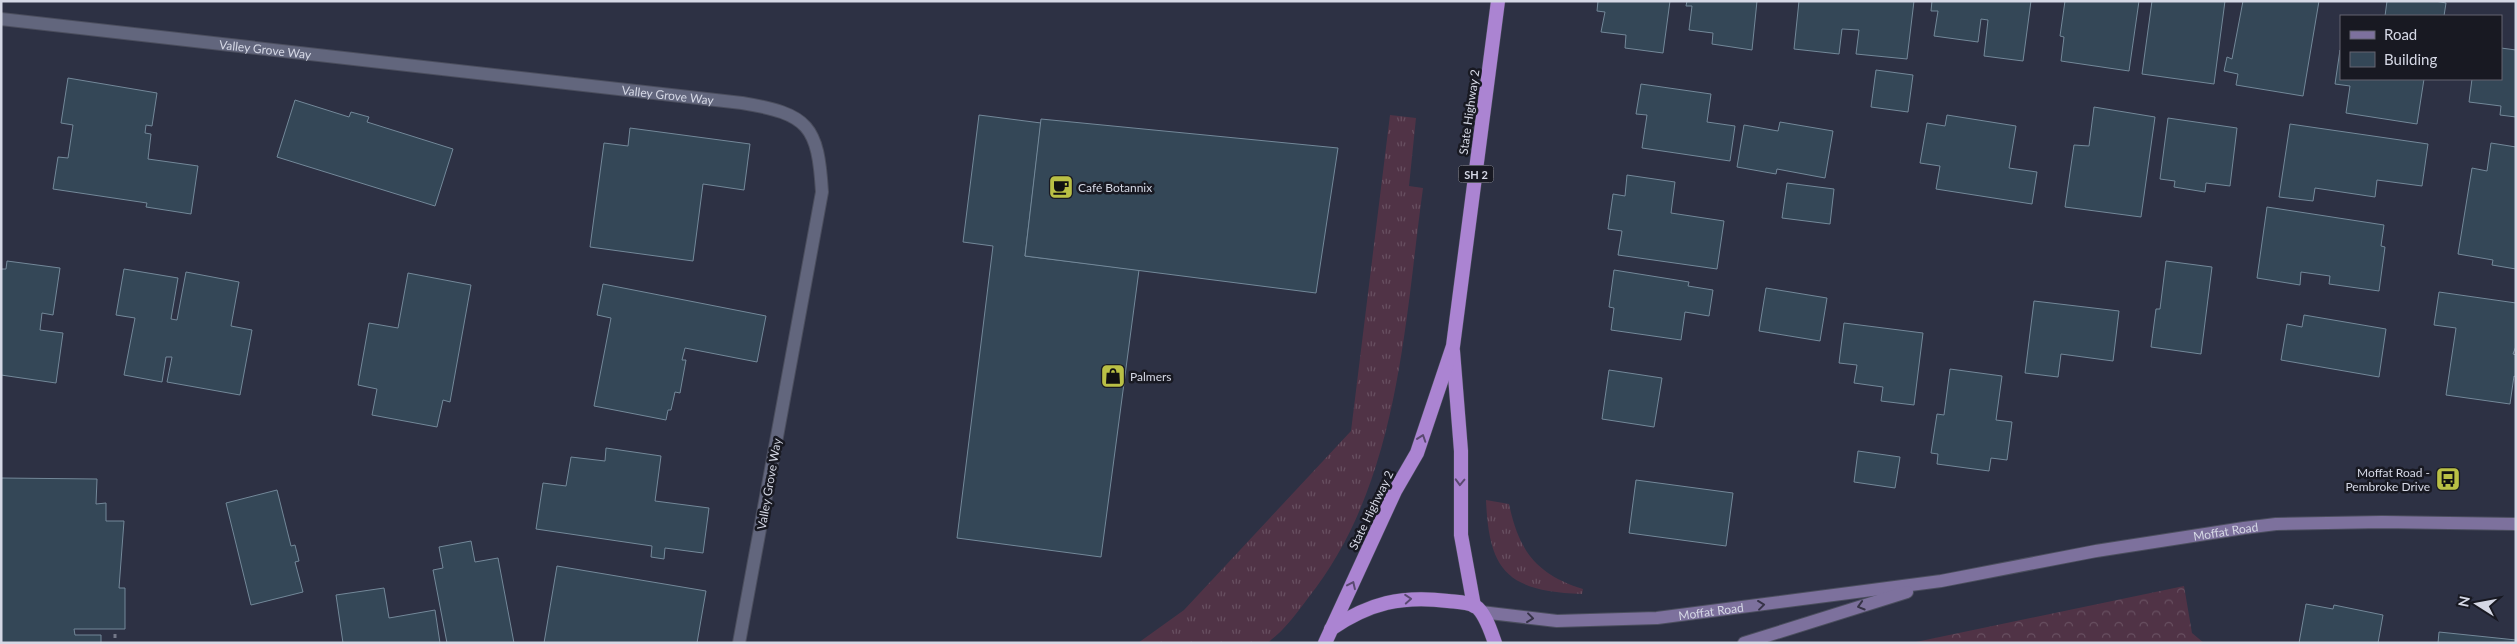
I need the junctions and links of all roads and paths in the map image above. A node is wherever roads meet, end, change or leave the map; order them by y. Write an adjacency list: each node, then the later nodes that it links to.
1 (1498, 1): 3 (highway, State Highway 2 / SH 2)
2 (1, 19): 10 (street, Valley Grove Way)
3 (1453, 346): 6 (highway, State Highway 2 / SH 2, one-way to 6); 7 (highway, State Highway 2 / SH 2, one-way to 3)
4 (2516, 524): 5 (main road, Moffat Road)
5 (1941, 582): 6 (main road, Moffat Road, one-way to 5); 13 (main road, Moffat Road, one-way to 13)
6 (1478, 609): 7 (highway, one-way to 6); 12 (highway, SH 2)
7 (1331, 629): 11 (highway, SH 2)
8 (115, 634): 9 (path)
9 (115, 643)
10 (740, 643)
11 (1325, 643)
12 (1495, 643)
13 (1744, 643)

